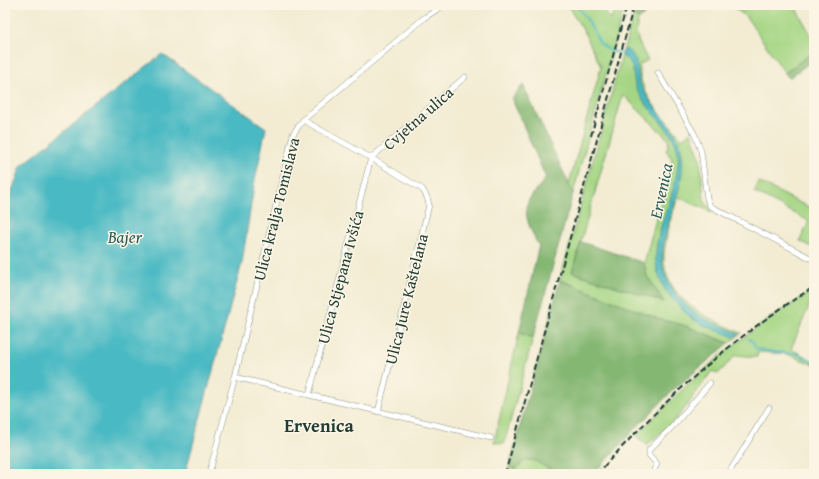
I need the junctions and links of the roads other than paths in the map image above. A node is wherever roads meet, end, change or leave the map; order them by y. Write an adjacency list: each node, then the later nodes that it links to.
1 (441, 7): 4 (street, Ulica kralja Tomislava)
2 (658, 73): 7 (street)
3 (466, 77): 5 (street, Cvjetna ulica)
4 (302, 120): 5 (street, Cvjetna ulica); 8 (street, Ulica kralja Tomislava)
5 (371, 158): 6 (street, Cvjetna ulica); 10 (street, Ulica Stjepana Ivšića)
6 (422, 189): 12 (street, Ulica Jure Kaštelana)
7 (814, 260)
8 (235, 377): 10 (street); 14 (street, Ulica kralja Tomislava)
9 (710, 384): 15 (street)
10 (309, 396): 12 (street)
11 (769, 408): 16 (street)
12 (378, 412): 13 (street)
13 (491, 438)
14 (209, 474)
15 (652, 474)
16 (728, 474)

